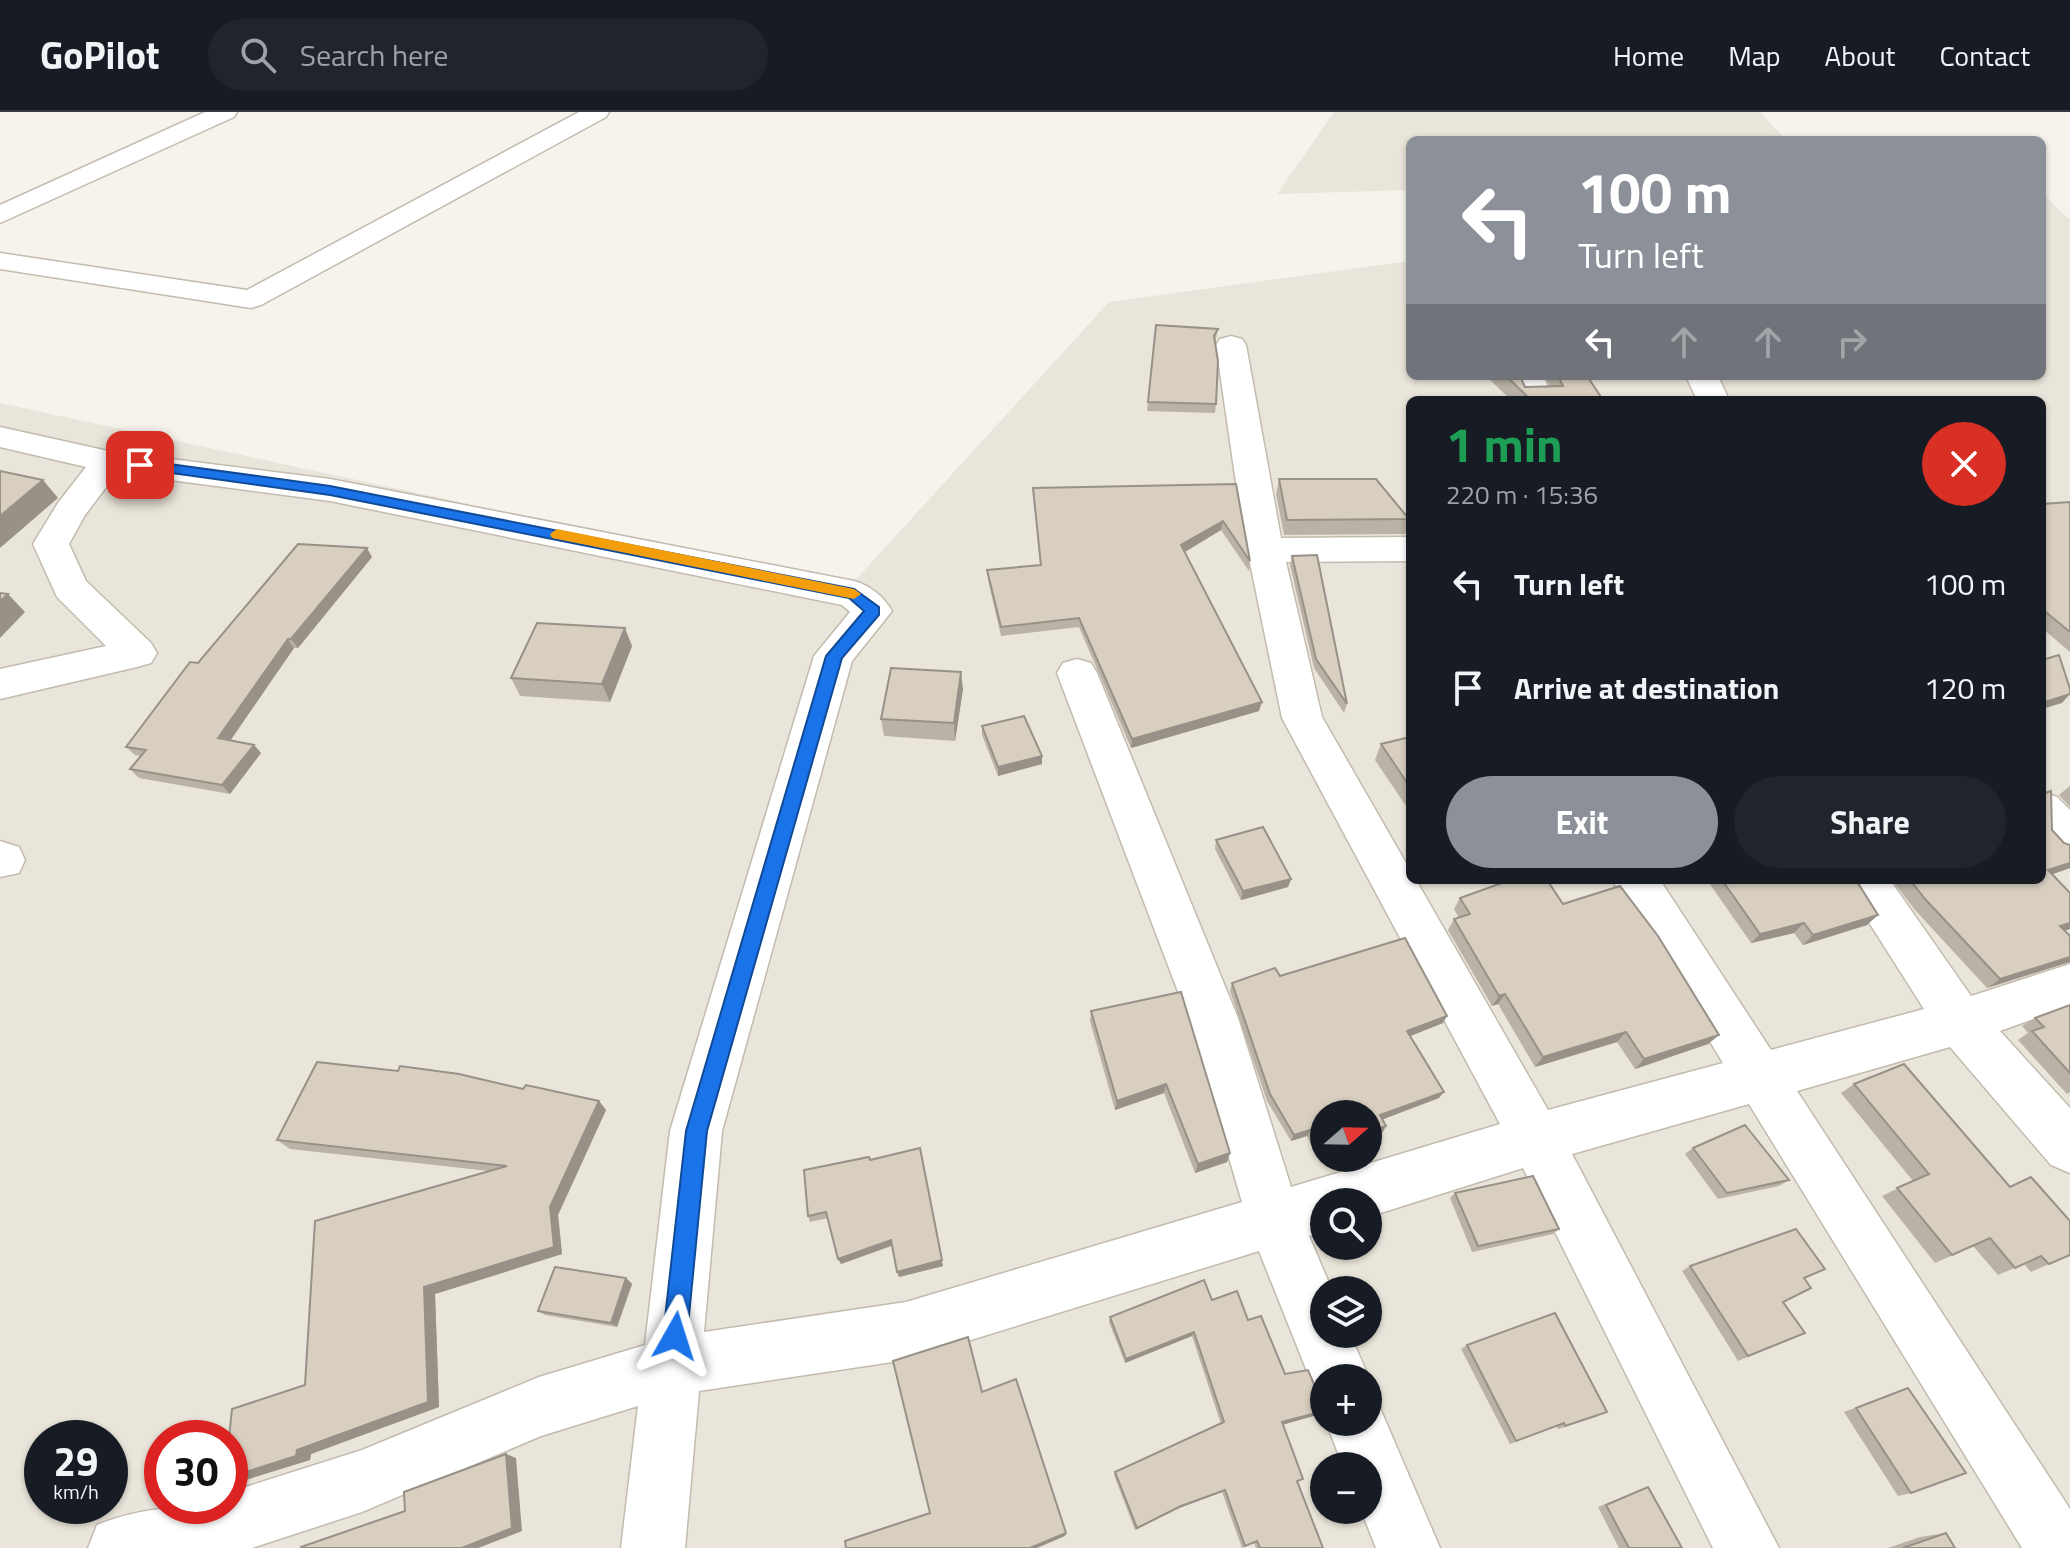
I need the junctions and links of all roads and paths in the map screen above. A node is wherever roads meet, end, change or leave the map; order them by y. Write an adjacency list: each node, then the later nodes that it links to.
1 (225, 112): 3 (street)
2 (597, 112): 4 (street)
3 (0, 215)
4 (0, 261)
5 (1231, 345): 9 (street)
6 (0, 437): 7 (street)
7 (108, 461): 11 (street); 24 (street)
8 (1406, 549): 9 (street)
9 (1266, 550): 19 (street)
10 (1077, 673): 22 (street)
11 (0, 684)
12 (2046, 813): 13 (street)
13 (2070, 838)
14 (1638, 884): 18 (street)
15 (1868, 884): 17 (street)
16 (2070, 985): 17 (street)
17 (1960, 1022): 18 (street); 20 (street)
18 (1759, 1078): 19 (street); 31 (street)
19 (1536, 1139): 21 (street); 30 (street)
20 (2070, 1147)
21 (1377, 1188)
22 (1299, 1212): 23 (street); 24 (street)
23 (1336, 1364)
24 (672, 1366): 26 (street); 28 (street)
25 (1362, 1436): 29 (street)
26 (215, 1538): 27 (street)
27 (120, 1548)
28 (653, 1548)
29 (1408, 1548)
30 (1747, 1548)
31 (2058, 1548)

